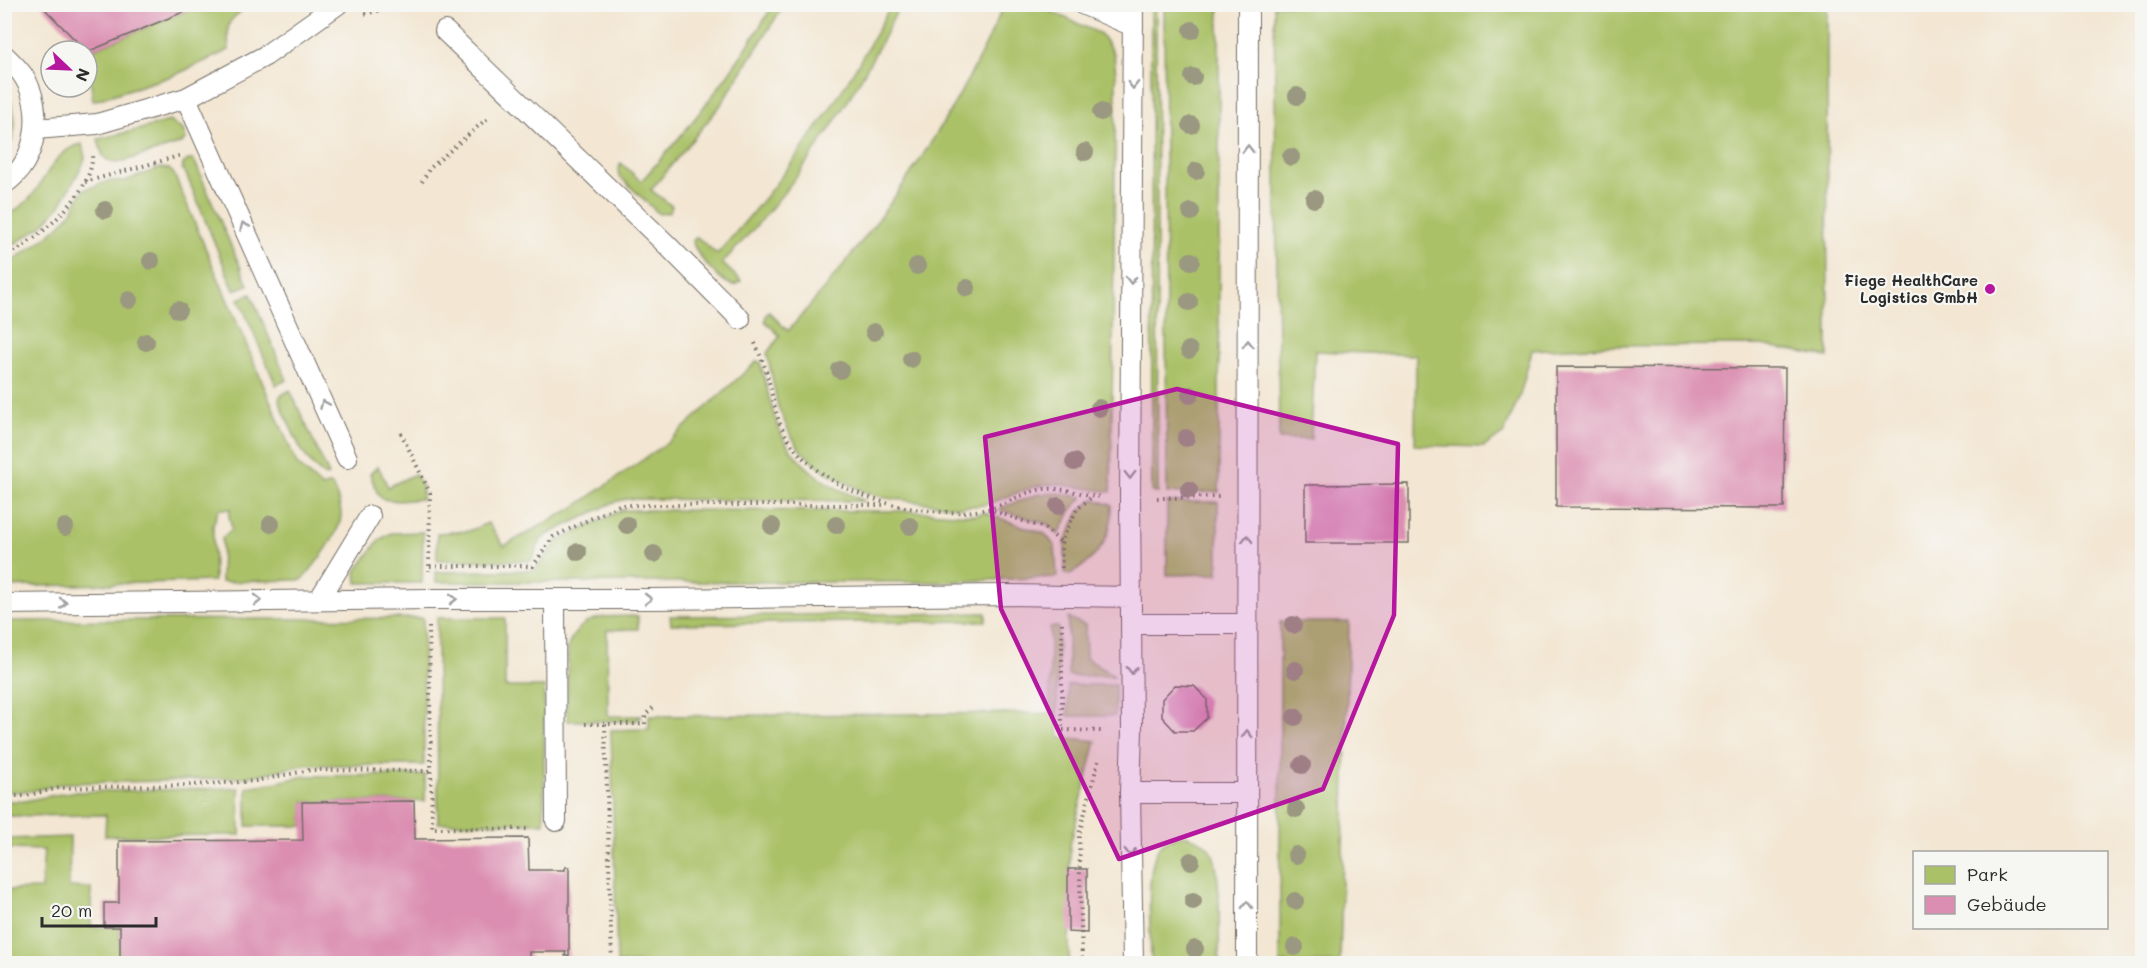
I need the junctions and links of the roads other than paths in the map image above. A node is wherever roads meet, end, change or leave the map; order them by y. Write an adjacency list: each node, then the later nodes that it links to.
1 (338, 4): 8 (lane)
2 (1082, 4): 5 (lane)
3 (1133, 4): 5 (lane)
4 (1248, 4): 19 (lane, one-way to 4)
5 (1133, 26): 14 (lane, one-way to 14)
6 (445, 31): 11 (lane)
7 (4, 55): 9 (lane)
8 (186, 98): 9 (lane); 12 (lane, one-way to 8)
9 (36, 129): 10 (lane)
10 (4, 184)
11 (740, 319)
12 (347, 458)
13 (370, 516): 16 (lane)
14 (1131, 597): 15 (lane, one-way to 14); 18 (lane)
15 (555, 599): 16 (lane, one-way to 15); 22 (lane)
16 (319, 600): 17 (lane, one-way to 16)
17 (4, 604)
18 (1131, 624): 19 (lane); 20 (lane, one-way to 20)
19 (1247, 624): 21 (lane, one-way to 19)
20 (1130, 793): 21 (lane); 23 (lane, one-way to 23)
21 (1246, 793): 24 (lane, one-way to 21)
22 (556, 821)
23 (1133, 963)
24 (1247, 963)

